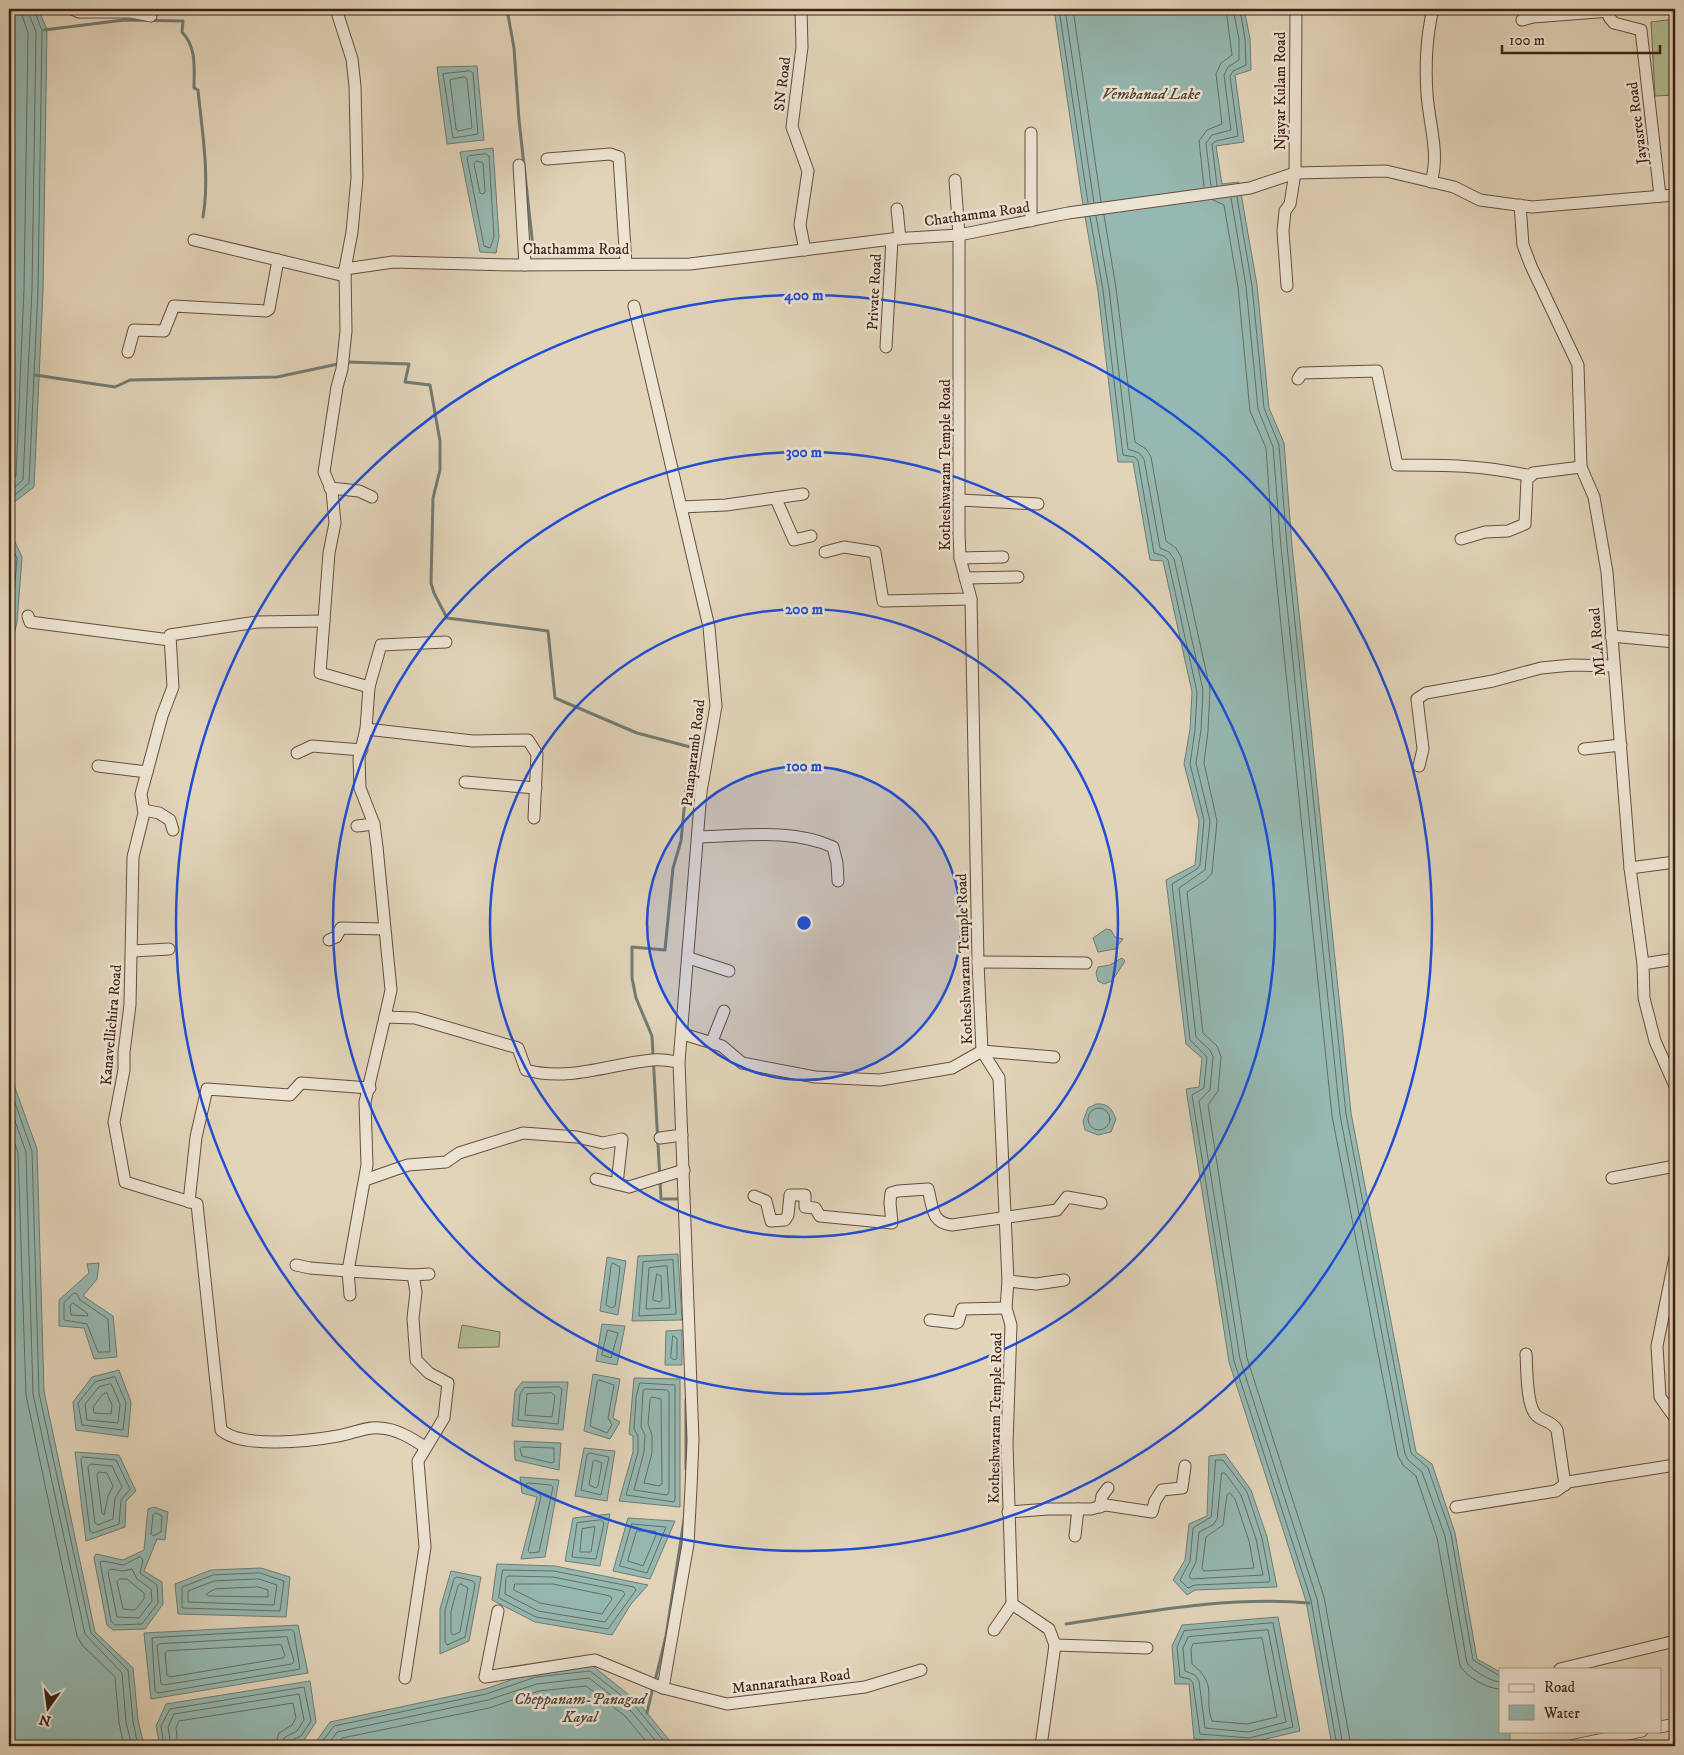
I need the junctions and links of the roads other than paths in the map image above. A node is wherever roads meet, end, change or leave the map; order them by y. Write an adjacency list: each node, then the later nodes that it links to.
1 (336, 9): 27 (street)
2 (801, 9): 23 (street, SN Road)
3 (1296, 9): 12 (street, Njayar Kulam Road)
4 (1433, 9): 14 (street)
5 (77, 10): 7 (street)
6 (1610, 10): 8 (street); 16 (street, Jayasree Road)
7 (150, 16)
8 (1522, 20)
9 (1031, 133): 19 (street)
10 (547, 160): 25 (street)
11 (519, 165): 26 (street)
12 (1295, 173): 14 (street, Chathamma Road); 19 (street, Chathamma Road); 28 (street, Njayar Kulam Road)
13 (955, 180): 20 (street, Kotheshwaram Temple Road)
14 (1431, 182): 17 (street, Chathamma Road)
15 (1675, 195): 16 (street, Chathamma Road)
16 (1660, 196): 17 (street, Chathamma Road)
17 (1520, 205): 33 (street, MLA Road)
18 (897, 209): 21 (street, Private Road)
19 (1031, 222): 20 (street, Chathamma Road)
20 (959, 235): 21 (street, Chathamma Road); 39 (street, Kotheshwaram Temple Road)
21 (896, 239): 23 (street, Chathamma Road); 30 (street, Private Road)
22 (194, 240): 24 (street)
23 (805, 250): 25 (street, Chathamma Road)
24 (278, 260): 27 (street); 31 (street)
25 (626, 264): 26 (street, Chathamma Road)
26 (524, 265): 27 (street, Chathamma Road)
27 (345, 272): 35 (street)
28 (1286, 286)
29 (634, 306): 41 (street, Panaparamb Road)
30 (886, 347)
31 (128, 352)
32 (1298, 379): 34 (street)
33 (1581, 467): 34 (street); 52 (street, MLA Road)
34 (1530, 476): 43 (street)
35 (330, 488): 37 (street); 51 (street)
36 (802, 494): 38 (street)
37 (372, 497)
38 (776, 499): 41 (street); 42 (street)
39 (960, 500): 40 (street); 46 (street, Kotheshwaram Temple Road)
40 (1038, 504)
41 (681, 507): 73 (street, Panaparamb Road)
42 (811, 536)
43 (1461, 539)
44 (825, 552): 49 (street)
45 (1003, 557): 46 (street)
46 (960, 558): 48 (street, Kotheshwaram Temple Road)
47 (1018, 577): 48 (street)
48 (965, 578): 49 (street, Kotheshwaram Temple Road)
49 (971, 600): 83 (street, Kotheshwaram Temple Road)
50 (28, 616): 53 (street)
51 (324, 621): 53 (street); 57 (street)
52 (1610, 636): 55 (street); 56 (street, MLA Road)
53 (170, 640): 65 (street, Kanavellichira Road)
54 (446, 642): 57 (street)
55 (1675, 642)
56 (1614, 666): 59 (street, MLA Road); 64 (street)
57 (369, 687): 58 (street)
58 (366, 729): 61 (street); 67 (street)
59 (1621, 745): 60 (street); 75 (street, MLA Road)
60 (1584, 749)
61 (362, 750): 62 (street); 70 (street)
62 (297, 753)
63 (98, 766): 65 (street)
64 (1419, 766)
65 (147, 772): 68 (street, Kanavellichira Road)
66 (465, 782): 67 (street)
67 (536, 788): 69 (street)
68 (144, 810): 72 (street); 80 (street, Kanavellichira Road)
69 (534, 818)
70 (374, 824): 71 (street); 77 (street)
71 (357, 826)
72 (173, 830)
73 (698, 836): 76 (street); 81 (street, Panaparamb Road)
74 (1675, 862): 75 (street)
75 (1630, 868): 85 (street, MLA Road)
76 (838, 881)
77 (384, 929): 78 (street); 88 (street)
78 (329, 940)
79 (168, 949): 80 (street)
80 (133, 951): 105 (street, Kanavellichira Road)
81 (689, 958): 86 (street); 89 (street, Panaparamb Road)
82 (1675, 958): 85 (street)
83 (978, 962): 84 (street); 91 (street, Kotheshwaram Temple Road)
84 (1086, 963)
85 (1643, 964): 94 (street, MLA Road)
86 (729, 970)
87 (724, 1011): 90 (street)
88 (384, 1017): 93 (street); 95 (street)
89 (683, 1034): 90 (street); 93 (street, Panaparamb Road)
90 (712, 1041): 91 (street)
91 (982, 1051): 92 (street); 107 (street, Kotheshwaram Temple Road)
92 (1054, 1057)
93 (679, 1062): 96 (street, Panaparamb Road)
94 (1675, 1086)
95 (370, 1088): 102 (street); 105 (street)
96 (682, 1134): 97 (street); 99 (street, Panaparamb Road)
97 (660, 1138)
98 (1675, 1166): 100 (street)
99 (684, 1170): 103 (street); 140 (street, Panaparamb Road)
100 (1612, 1178)
101 (596, 1179): 103 (street)
102 (365, 1180): 103 (street); 110 (street)
103 (617, 1184)
104 (754, 1196): 107 (street)
105 (189, 1202): 121 (street)
106 (1101, 1203): 107 (street)
107 (1005, 1218): 114 (street, Kotheshwaram Temple Road)
108 (1675, 1257): 116 (street)
109 (296, 1265): 110 (street)
110 (348, 1271): 112 (street); 115 (street)
111 (429, 1274): 112 (street)
112 (413, 1275): 121 (street)
113 (1064, 1280): 114 (street)
114 (1008, 1281): 117 (street, Kotheshwaram Temple Road)
115 (350, 1295)
116 (1670, 1306): 120 (street)
117 (1006, 1308): 118 (street); 129 (street, Kotheshwaram Temple Road)
118 (930, 1320)
119 (1526, 1354): 124 (street)
120 (1675, 1418)
121 (425, 1447): 139 (street)
122 (1675, 1465): 124 (street)
123 (1185, 1466): 126 (street)
124 (1565, 1485): 127 (street)
125 (1108, 1488): 126 (street)
126 (1100, 1507): 128 (street)
127 (1456, 1507)
128 (1078, 1509): 129 (street); 130 (street)
129 (1008, 1512): 131 (street, Kotheshwaram Temple Road)
130 (1075, 1536)
131 (1012, 1604): 133 (street); 135 (street)
132 (498, 1611): 140 (street, Mannarathara Road)
133 (994, 1630)
134 (1675, 1641): 137 (street)
135 (1055, 1645): 136 (street); 144 (street)
136 (1147, 1648)
137 (1566, 1668)
138 (921, 1670): 140 (street, Mannarathara Road)
139 (406, 1678)
140 (663, 1688)
141 (1675, 1724): 142 (street)
142 (1662, 1727)
143 (1637, 1732): 145 (street)
144 (1041, 1746)
145 (1570, 1746)

